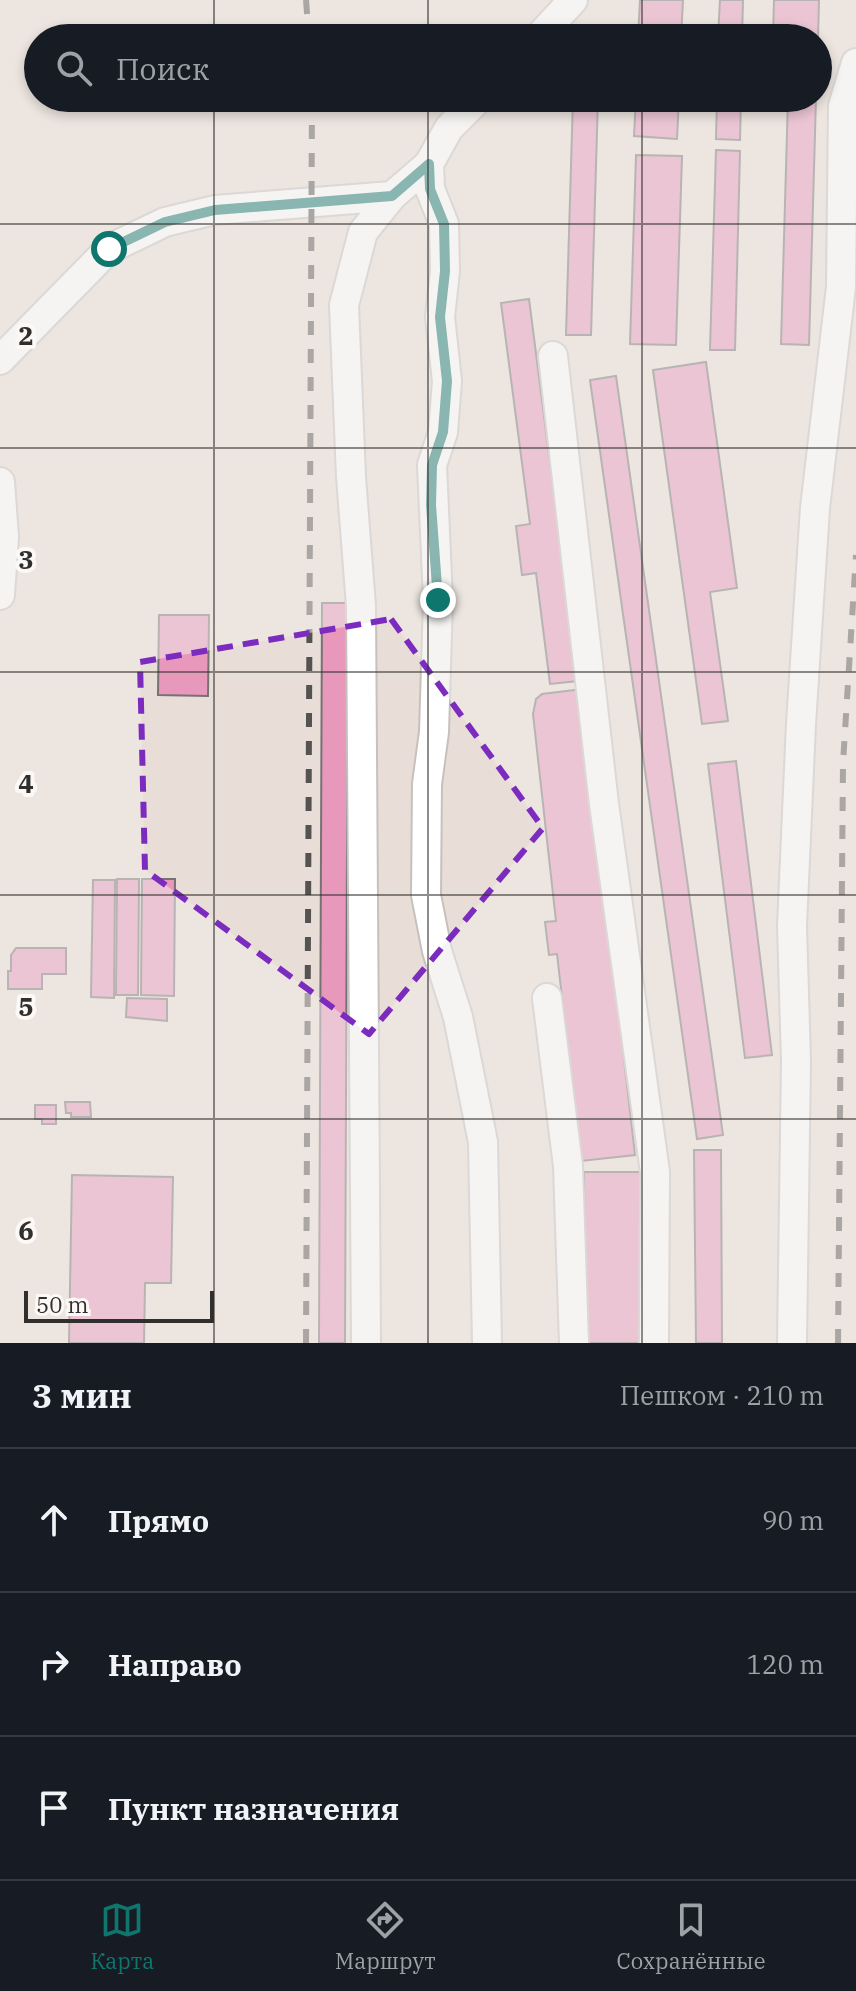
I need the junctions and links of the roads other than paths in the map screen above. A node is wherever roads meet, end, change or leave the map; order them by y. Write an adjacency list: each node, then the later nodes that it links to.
1 (573, 0): 2 (street)
2 (551, 24)
3 (856, 63): 16 (street)
4 (465, 112): 5 (street)
5 (429, 164): 6 (street); 13 (street)
6 (392, 196): 8 (street); 12 (street)
7 (553, 356): 15 (street)
8 (0, 360)
9 (0, 482): 10 (street)
10 (0, 595)
11 (547, 998): 14 (street)
12 (366, 1343)
13 (487, 1343)
14 (574, 1343)
15 (654, 1343)
16 (792, 1343)

